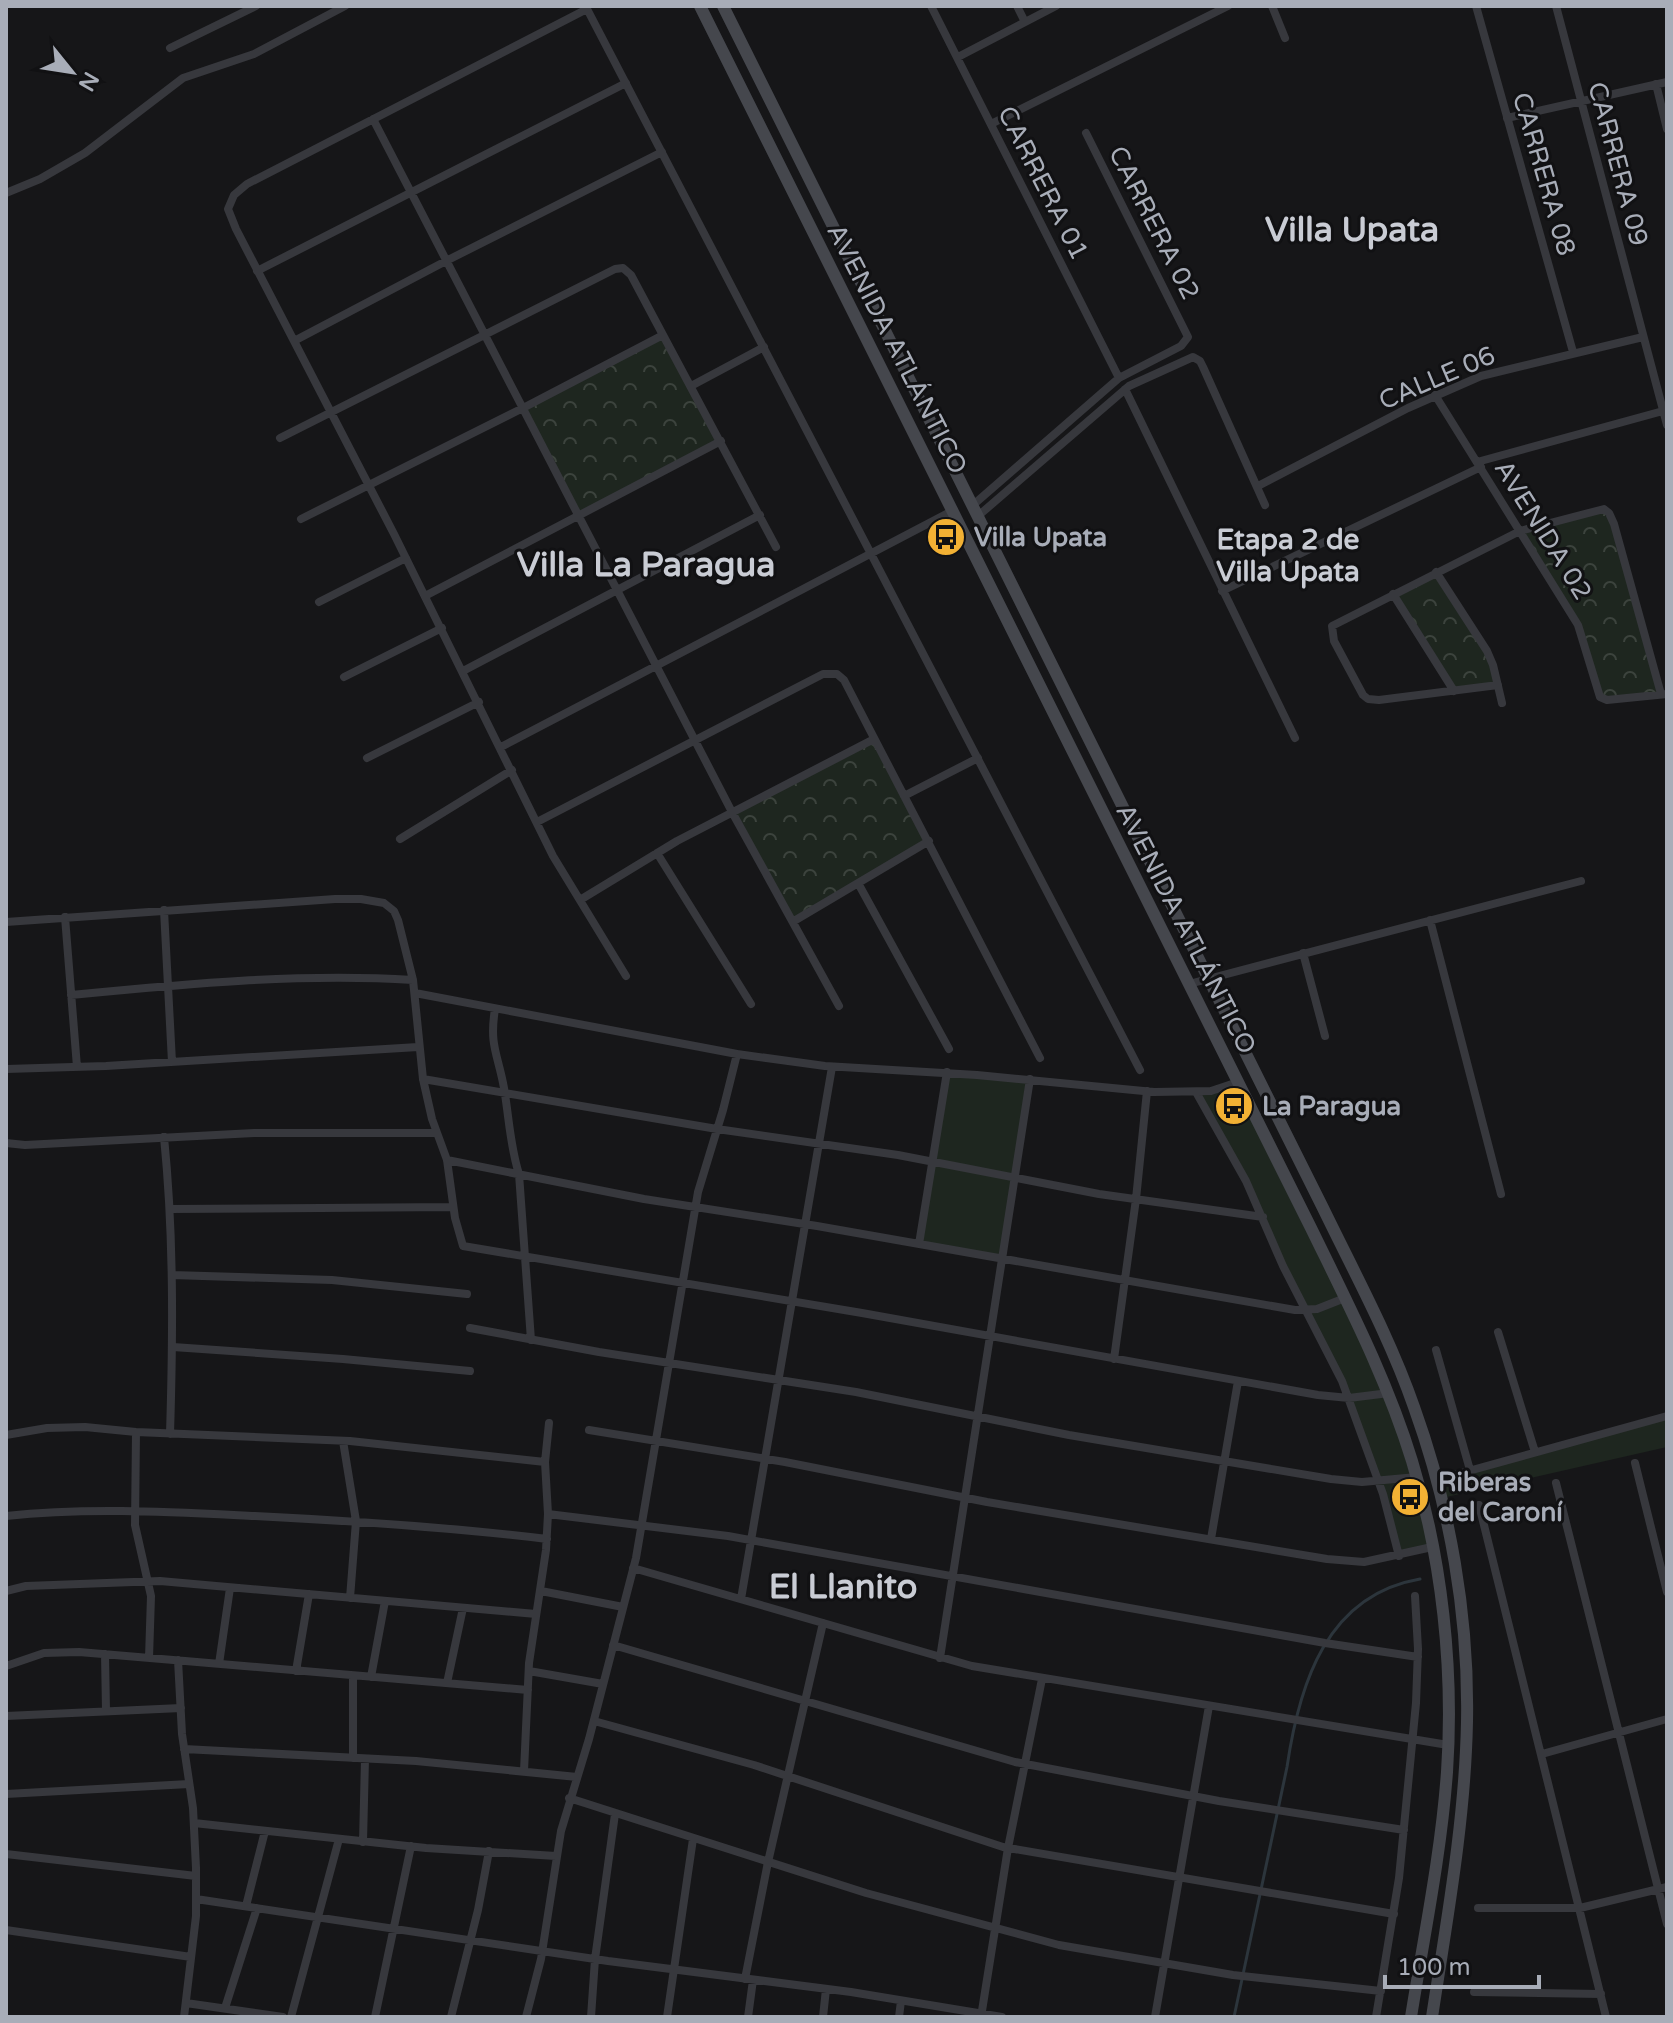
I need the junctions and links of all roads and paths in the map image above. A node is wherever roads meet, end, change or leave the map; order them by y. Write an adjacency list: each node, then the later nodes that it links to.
1 (256, 6): 15 (street)
2 (345, 6): 27 (street)
3 (700, 6): 51 (street, AVENIDA ATLÁNTICO)
4 (723, 6): 52 (street, AVENIDA ATLÁNTICO)
5 (931, 6): 16 (street, CARRERA 01)
6 (1017, 6): 13 (street)
7 (1056, 6): 13 (street)
8 (1228, 6): 23 (street)
9 (1272, 6): 14 (street)
10 (1476, 6): 21 (street, CARRERA 08)
11 (1556, 6): 20 (street, CARRERA 09)
12 (586, 7): 18 (street); 22 (street)
13 (1025, 22): 16 (street)
14 (1285, 38)
15 (170, 48)
16 (958, 57): 23 (street, CARRERA 01)
17 (1667, 82): 19 (street)
18 (626, 83): 26 (street); 28 (street)
19 (1656, 84): 20 (street); 24 (street)
20 (1581, 101): 21 (street); 33 (street, CARRERA 09)
21 (1507, 118): 36 (street, CARRERA 08)
22 (373, 119): 28 (street); 30 (street)
23 (991, 124): 37 (street, CARRERA 01)
24 (1667, 129)
25 (1086, 133): 37 (street, CARRERA 02)
26 (662, 152): 29 (street); 35 (street)
27 (6, 193)
28 (411, 193): 29 (street); 30 (street)
29 (446, 261): 31 (street); 34 (street)
30 (257, 271): 34 (street)
31 (484, 334): 32 (street); 41 (street); 43 (street)
32 (663, 335): 38 (street); 41 (street)
33 (1643, 337): 36 (street, CALLE 06); 42 (street, CARRERA 09)
34 (294, 341): 43 (street)
35 (764, 347): 38 (street); 58 (street)
36 (1573, 352): 40 (street, CALLE 06)
37 (1119, 378): 52 (street)
38 (691, 386): 46 (street)
39 (1125, 389): 49 (street); 52 (street); 62 (street)
40 (1435, 395): 47 (street, AVENIDA 02); 49 (street, CALLE 06)
41 (523, 408): 48 (street); 54 (street)
42 (1663, 411): 44 (street, CARRERA 09); 47 (street)
43 (332, 413): 45 (street); 48 (street)
44 (1667, 425)
45 (280, 438)
46 (721, 441): 53 (street); 54 (street)
47 (1479, 464): 56 (street, AVENIDA 02); 62 (street)
48 (369, 486): 55 (street); 59 (street)
49 (1258, 486): 50 (street)
50 (1265, 505)
51 (954, 510): 58 (street); 100 (street, AVENIDA ATLÁNTICO)
52 (975, 510): 98 (street, AVENIDA ATLÁNTICO)
53 (760, 515): 57 (street); 61 (street)
54 (580, 517): 61 (street); 64 (street)
55 (301, 519)
56 (1520, 531): 60 (street); 72 (street, AVENIDA 02); 72 (street)
57 (776, 547)
58 (872, 553): 67 (street); 80 (street)
59 (406, 558): 64 (street); 65 (street)
60 (1436, 572): 63 (street); 70 (street)
61 (617, 588): 67 (street); 68 (street)
62 (1222, 591): 76 (street)
63 (1393, 594): 71 (street); 71 (street)
64 (425, 596): 66 (street)
65 (319, 602)
66 (442, 628): 68 (street); 69 (street)
67 (657, 664): 75 (street); 78 (street)
68 (463, 671): 73 (street)
69 (344, 677)
70 (1498, 685): 71 (street); 74 (street)
71 (1454, 691)
72 (1664, 694)
73 (479, 702): 78 (street); 79 (street)
74 (1502, 703)
75 (695, 738): 77 (street); 83 (street); 84 (street)
76 (1295, 738)
77 (874, 739): 82 (street); 83 (street)
78 (501, 747): 81 (street)
79 (367, 758)
80 (978, 758): 82 (street); 116 (street)
81 (512, 770): 84 (street); 85 (street)
82 (904, 796): 86 (street)
83 (732, 812): 87 (street); 94 (street)
84 (537, 822): 90 (street)
85 (400, 839)
86 (929, 841): 89 (street); 111 (street)
87 (657, 853): 90 (street); 104 (street)
88 (1581, 881): 93 (street)
89 (858, 883): 94 (street); 109 (street)
90 (580, 900): 97 (street)
91 (164, 910): 92 (street); 99 (street); 101 (street)
92 (65, 917): 95 (street); 103 (street)
93 (1430, 920): 96 (street); 133 (street)
94 (794, 921): 105 (street)
95 (6, 922)
96 (1303, 953): 98 (street); 107 (street)
97 (626, 976)
98 (1208, 977): 100 (street); 179 (street, AVENIDA ATLÁNTICO)
99 (413, 980): 101 (street); 102 (street)
100 (1189, 984): 120 (street, AVENIDA ATLÁNTICO)
101 (168, 985): 103 (street); 112 (street)
102 (415, 993): 106 (street); 108 (street)
103 (71, 995): 113 (street)
104 (751, 1004)
105 (839, 1006)
106 (495, 1009): 110 (street); 123 (street)
107 (1325, 1036)
108 (418, 1047): 112 (street); 118 (street)
109 (949, 1049)
110 (737, 1054): 114 (street); 124 (street)
111 (1040, 1058)
112 (172, 1062): 113 (street)
113 (77, 1067): 115 (street)
114 (832, 1067): 117 (street); 128 (street)
115 (6, 1069)
116 (1140, 1070)
117 (947, 1072): 119 (street); 130 (street)
118 (423, 1079): 123 (street); 125 (street)
119 (1030, 1079): 121 (street); 132 (street)
120 (1238, 1082): 122 (street); 147 (street, AVENIDA ATLÁNTICO)
121 (1147, 1091): 122 (street); 134 (street)
122 (1196, 1092): 138 (street)
123 (505, 1095): 124 (street); 131 (street)
124 (717, 1129): 128 (street); 136 (street)
125 (437, 1133): 126 (street); 129 (street)
126 (164, 1137): 127 (street); 137 (street)
127 (6, 1143)
128 (820, 1144): 130 (street); 139 (street)
129 (447, 1160): 131 (street); 135 (street)
130 (934, 1163): 132 (street); 140 (street)
131 (519, 1174): 136 (street); 141 (street)
132 (1015, 1179): 134 (street); 142 (street)
133 (1501, 1194)
134 (1136, 1199): 138 (street); 144 (street)
135 (453, 1207): 137 (street); 141 (street)
136 (695, 1207): 139 (street); 145 (street)
137 (170, 1209): 143 (street)
138 (1263, 1217): 149 (street)
139 (805, 1224): 140 (street); 148 (street)
140 (919, 1244): 142 (street)
141 (525, 1257): 145 (street); 153 (street)
142 (1002, 1259): 144 (street); 152 (street)
143 (172, 1275): 146 (street); 154 (street)
144 (1125, 1280): 149 (street); 156 (street)
145 (683, 1284): 148 (street); 157 (street)
146 (467, 1294)
147 (1345, 1298): 149 (street); 161 (street, AVENIDA ATLÁNTICO)
148 (793, 1301): 152 (street); 159 (street)
149 (1306, 1311): 162 (street)
150 (470, 1328): 153 (street)
151 (1498, 1332): 172 (street)
152 (990, 1337): 156 (street); 164 (street)
153 (531, 1340): 157 (street)
154 (173, 1347): 158 (street); 168 (street)
155 (1436, 1350): 177 (street)
156 (1114, 1359): 160 (street)
157 (668, 1363): 159 (street); 170 (street)
158 (470, 1371)
159 (778, 1380): 164 (street); 173 (street)
160 (1238, 1381): 162 (street); 174 (street)
161 (1389, 1393): 162 (street); 178 (street, AVENIDA ATLÁNTICO)
162 (1349, 1398): 180 (street)
163 (1667, 1416): 172 (street)
164 (979, 1418): 174 (street); 182 (street)
165 (549, 1423): 175 (street)
166 (589, 1430): 170 (street)
167 (136, 1432): 168 (street); 169 (street); 184 (street)
168 (170, 1434): 171 (street)
169 (6, 1435)
170 (656, 1440): 173 (street); 188 (street)
171 (343, 1441): 175 (street); 187 (street)
172 (1535, 1452): 177 (street)
173 (765, 1459): 182 (street); 191 (street)
174 (1225, 1460): 180 (street); 190 (street)
175 (545, 1462): 185 (street)
176 (1635, 1463): 200 (street)
177 (1470, 1470): 179 (street)
178 (1417, 1477): 180 (street); 192 (street, AVENIDA ATLÁNTICO)
179 (1436, 1480): 305 (street, AVENIDA ATLÁNTICO)
180 (1378, 1481): 193 (street)
181 (1556, 1483): 233 (street)
182 (965, 1498): 190 (street); 195 (street)
183 (1479, 1505): 237 (street)
184 (134, 1511): 186 (street); 187 (street); 196 (street)
185 (548, 1514): 188 (street); 189 (street)
186 (6, 1516)
187 (356, 1521): 189 (street); 203 (street)
188 (643, 1524): 191 (street); 194 (street)
189 (547, 1539): 199 (street)
190 (1211, 1539): 193 (street)
191 (752, 1541): 195 (street); 204 (street)
192 (1432, 1547): 193 (street); 235 (street, AVENIDA ATLÁNTICO)
193 (1399, 1556)
194 (633, 1568): 204 (street); 206 (street)
195 (953, 1577): 212 (street); 214 (street)
196 (148, 1581): 197 (street); 198 (street); 213 (street)
197 (230, 1588): 201 (street); 216 (street)
198 (6, 1591)
199 (541, 1591): 206 (street); 208 (street)
200 (1667, 1592)
201 (309, 1594): 203 (street); 218 (street)
202 (1415, 1596): 212 (street)
203 (350, 1598): 205 (street)
204 (741, 1599): 209 (street)
205 (385, 1601): 207 (street); 221 (street)
206 (623, 1607): 210 (street)
207 (463, 1608): 208 (street); 223 (street)
208 (536, 1614): 219 (street)
209 (823, 1623): 214 (street); 226 (street)
210 (613, 1645): 224 (street); 226 (street)
211 (105, 1654): 213 (street); 217 (street); 229 (street)
212 (1418, 1657): 234 (street)
213 (149, 1658): 215 (street)
214 (940, 1658): 222 (street)
215 (178, 1660): 216 (street); 228 (street)
216 (219, 1664): 218 (street)
217 (6, 1666)
218 (296, 1671): 220 (street)
219 (529, 1671): 224 (street); 225 (street)
220 (353, 1676): 221 (street); 238 (street)
221 (371, 1677): 223 (street)
222 (1042, 1679): 227 (street); 240 (street)
223 (447, 1683): 225 (street)
224 (603, 1684): 232 (street)
225 (528, 1690): 241 (street)
226 (805, 1700): 240 (street); 242 (street)
227 (1209, 1706): 234 (street); 246 (street)
228 (181, 1708): 229 (street); 236 (street)
229 (106, 1711): 230 (street)
230 (6, 1716)
231 (1667, 1719): 233 (street)
232 (594, 1721): 242 (street); 243 (street)
233 (1619, 1732): 237 (street); 263 (street)
234 (1413, 1741): 235 (street); 250 (street)
235 (1448, 1745): 304 (street, AVENIDA ATLÁNTICO)
236 (184, 1749): 238 (street); 244 (street)
237 (1542, 1754): 268 (street)
238 (353, 1758): 239 (street)
239 (365, 1759): 241 (street); 254 (street)
240 (1024, 1764): 246 (street); 256 (street)
241 (524, 1771): 243 (street)
242 (789, 1776): 256 (street); 260 (street)
243 (577, 1777): 247 (street)
244 (189, 1784): 245 (street); 249 (street)
245 (6, 1794)
246 (1193, 1796): 250 (street); 262 (street)
247 (569, 1798): 248 (street); 259 (street)
248 (615, 1814): 253 (street); 278 (street)
249 (194, 1823): 251 (street); 261 (street)
250 (1404, 1830): 269 (street)
251 (265, 1831): 252 (street); 265 (street)
252 (339, 1839): 254 (street); 270 (street)
253 (693, 1839): 260 (street); 280 (street)
254 (363, 1842): 255 (street)
255 (411, 1846): 257 (street); 274 (street)
256 (1008, 1848): 262 (street); 272 (street)
257 (489, 1851): 259 (street); 275 (street)
258 (6, 1854): 261 (street)
259 (556, 1856): 276 (street)
260 (768, 1862): 272 (street); 281 (street)
261 (196, 1876): 264 (street)
262 (1180, 1878): 269 (street); 279 (street)
263 (1663, 1888): 268 (street); 271 (street)
264 (196, 1899): 265 (street); 277 (street)
265 (246, 1906): 266 (street)
266 (257, 1908): 270 (street); 288 (street)
267 (1478, 1908): 268 (street)
268 (1580, 1908): 285 (street)
269 (1394, 1914): 283 (street)
270 (319, 1918): 274 (street); 292 (street)
271 (1667, 1924)
272 (995, 1929): 279 (street); 289 (street)
273 (6, 1930): 277 (street)
274 (395, 1930): 275 (street); 293 (street)
275 (471, 1941): 276 (street); 294 (street)
276 (542, 1951): 278 (street); 295 (street)
277 (191, 1957): 287 (street)
278 (595, 1959): 280 (street); 296 (street)
279 (1165, 1964): 283 (street); 302 (street)
280 (672, 1970): 281 (street); 297 (street)
281 (749, 1980): 282 (street); 298 (street)
282 (826, 1989): 286 (street); 299 (street)
283 (1381, 1991): 303 (street)
284 (1474, 1992): 285 (street)
285 (1601, 1994): 306 (street)
286 (901, 2001): 289 (street); 300 (street)
287 (186, 2003): 288 (street); 290 (street)
288 (225, 2008): 291 (street)
289 (981, 2015): 301 (street)
290 (184, 2017)
291 (283, 2017)
292 (291, 2017)
293 (375, 2017)
294 (451, 2017)
295 (526, 2017)
296 (591, 2017)
297 (667, 2017)
298 (748, 2017)
299 (823, 2017)
300 (899, 2017)
301 (1002, 2017)
302 (1155, 2017)
303 (1376, 2017)
304 (1411, 2017)
305 (1432, 2017)
306 (1606, 2017)

